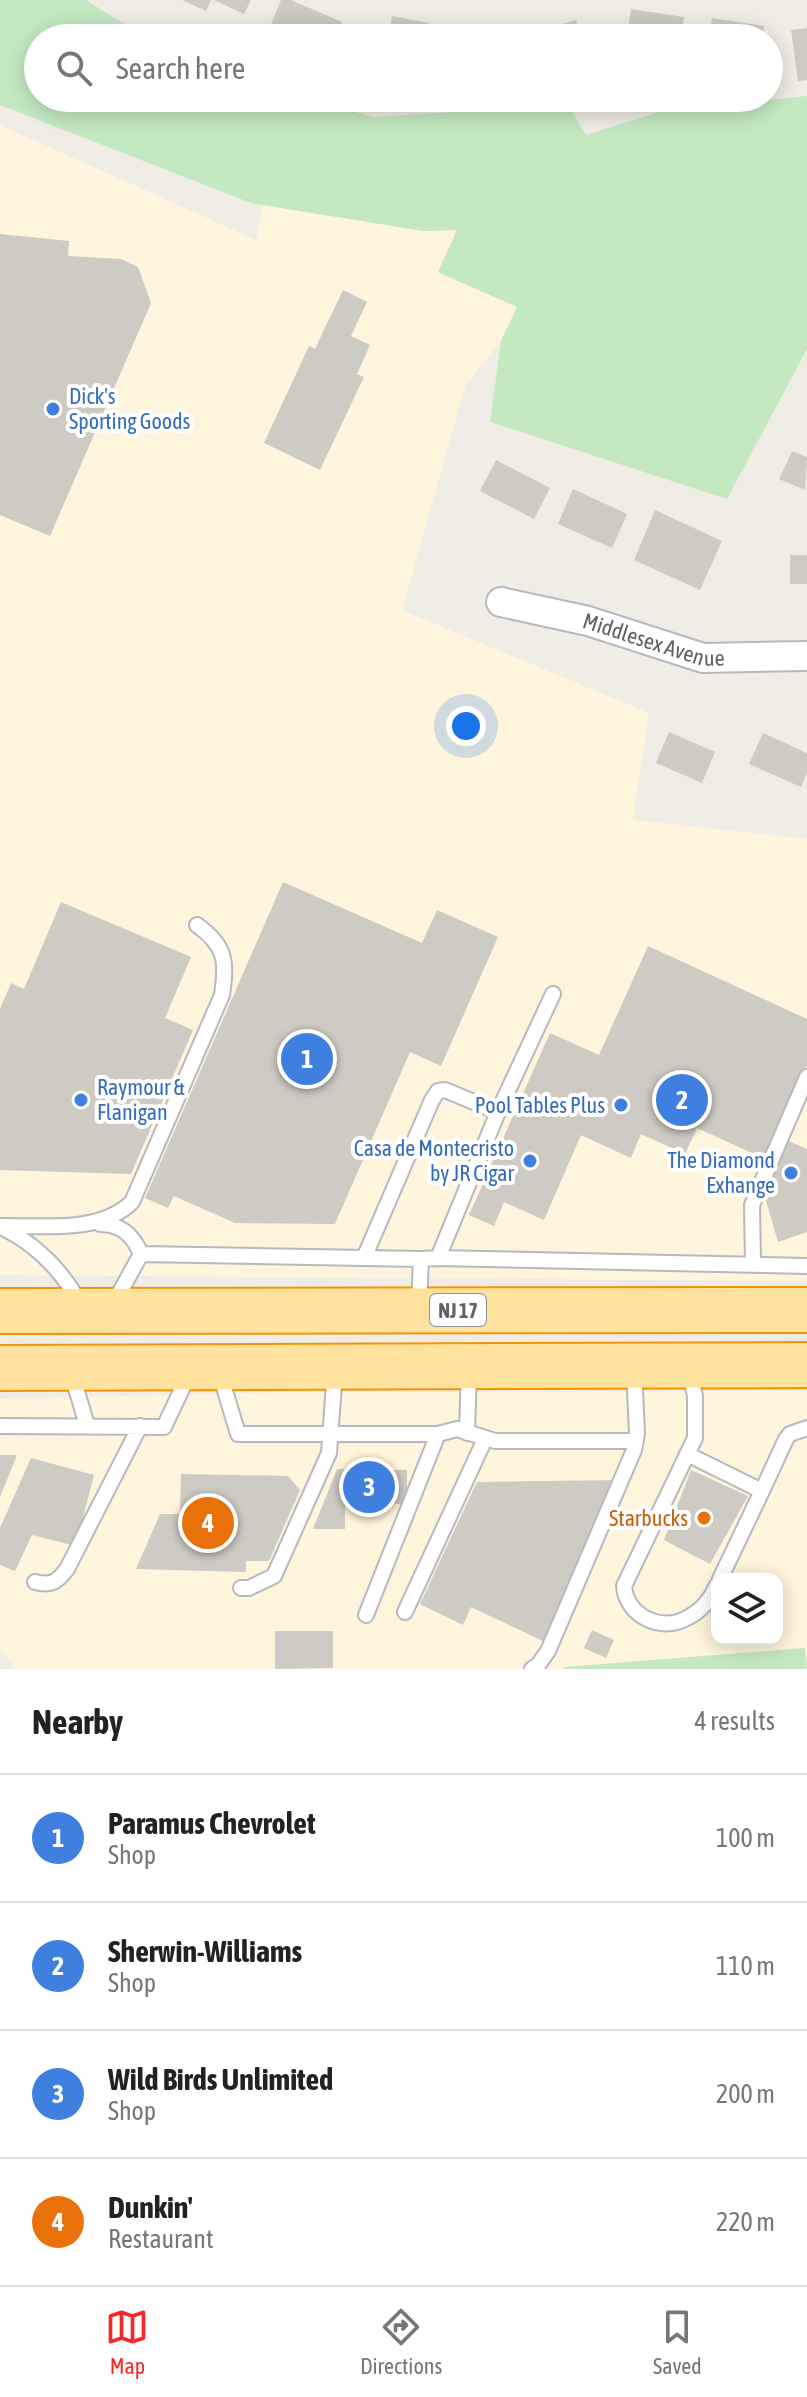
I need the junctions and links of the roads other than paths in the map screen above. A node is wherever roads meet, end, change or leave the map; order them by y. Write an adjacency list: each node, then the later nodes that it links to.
1 (501, 602): 2 (street, Middlesex Avenue)
2 (807, 656)
3 (197, 925): 7 (lane)
4 (553, 994): 6 (lane)
5 (807, 1077): 13 (lane)
6 (498, 1112): 10 (lane); 11 (lane)
7 (90, 1224): 8 (lane); 9 (lane)
8 (0, 1226): 18 (lane)
9 (141, 1254): 10 (lane); 18 (lane)
10 (364, 1258): 12 (lane)
11 (438, 1258): 12 (lane); 13 (lane)
12 (421, 1259): 15 (lane)
13 (753, 1264): 14 (lane)
14 (807, 1266)
15 (418, 1310): 16 (highway, NJ 17); 18 (highway, NJ 17)
16 (807, 1310)
17 (0, 1311): 18 (highway, NJ 17)
18 (96, 1311)
19 (469, 1365): 20 (highway); 24 (highway); 31 (lane)
20 (634, 1365): 21 (highway); 35 (lane)
21 (688, 1365): 22 (highway); 36 (lane)
22 (807, 1365)
23 (205, 1366): 24 (highway); 26 (highway); 29 (lane); 33 (lane)
24 (335, 1366): 33 (lane)
25 (0, 1368): 26 (highway)
26 (69, 1368): 27 (lane)
27 (87, 1425): 28 (lane); 29 (lane)
28 (0, 1426)
29 (140, 1426): 39 (lane)
30 (807, 1428): 37 (lane)
31 (467, 1433): 32 (lane); 34 (lane)
32 (438, 1434): 33 (lane); 43 (lane)
33 (330, 1436): 40 (lane)
34 (485, 1439): 35 (lane); 42 (lane)
35 (636, 1441): 44 (lane)
36 (687, 1454): 37 (lane); 41 (lane)
37 (762, 1491): 38 (lane)
38 (723, 1573)
39 (35, 1582)
40 (241, 1588)
41 (711, 1598)
42 (405, 1612)
43 (366, 1615)
44 (532, 1669)

